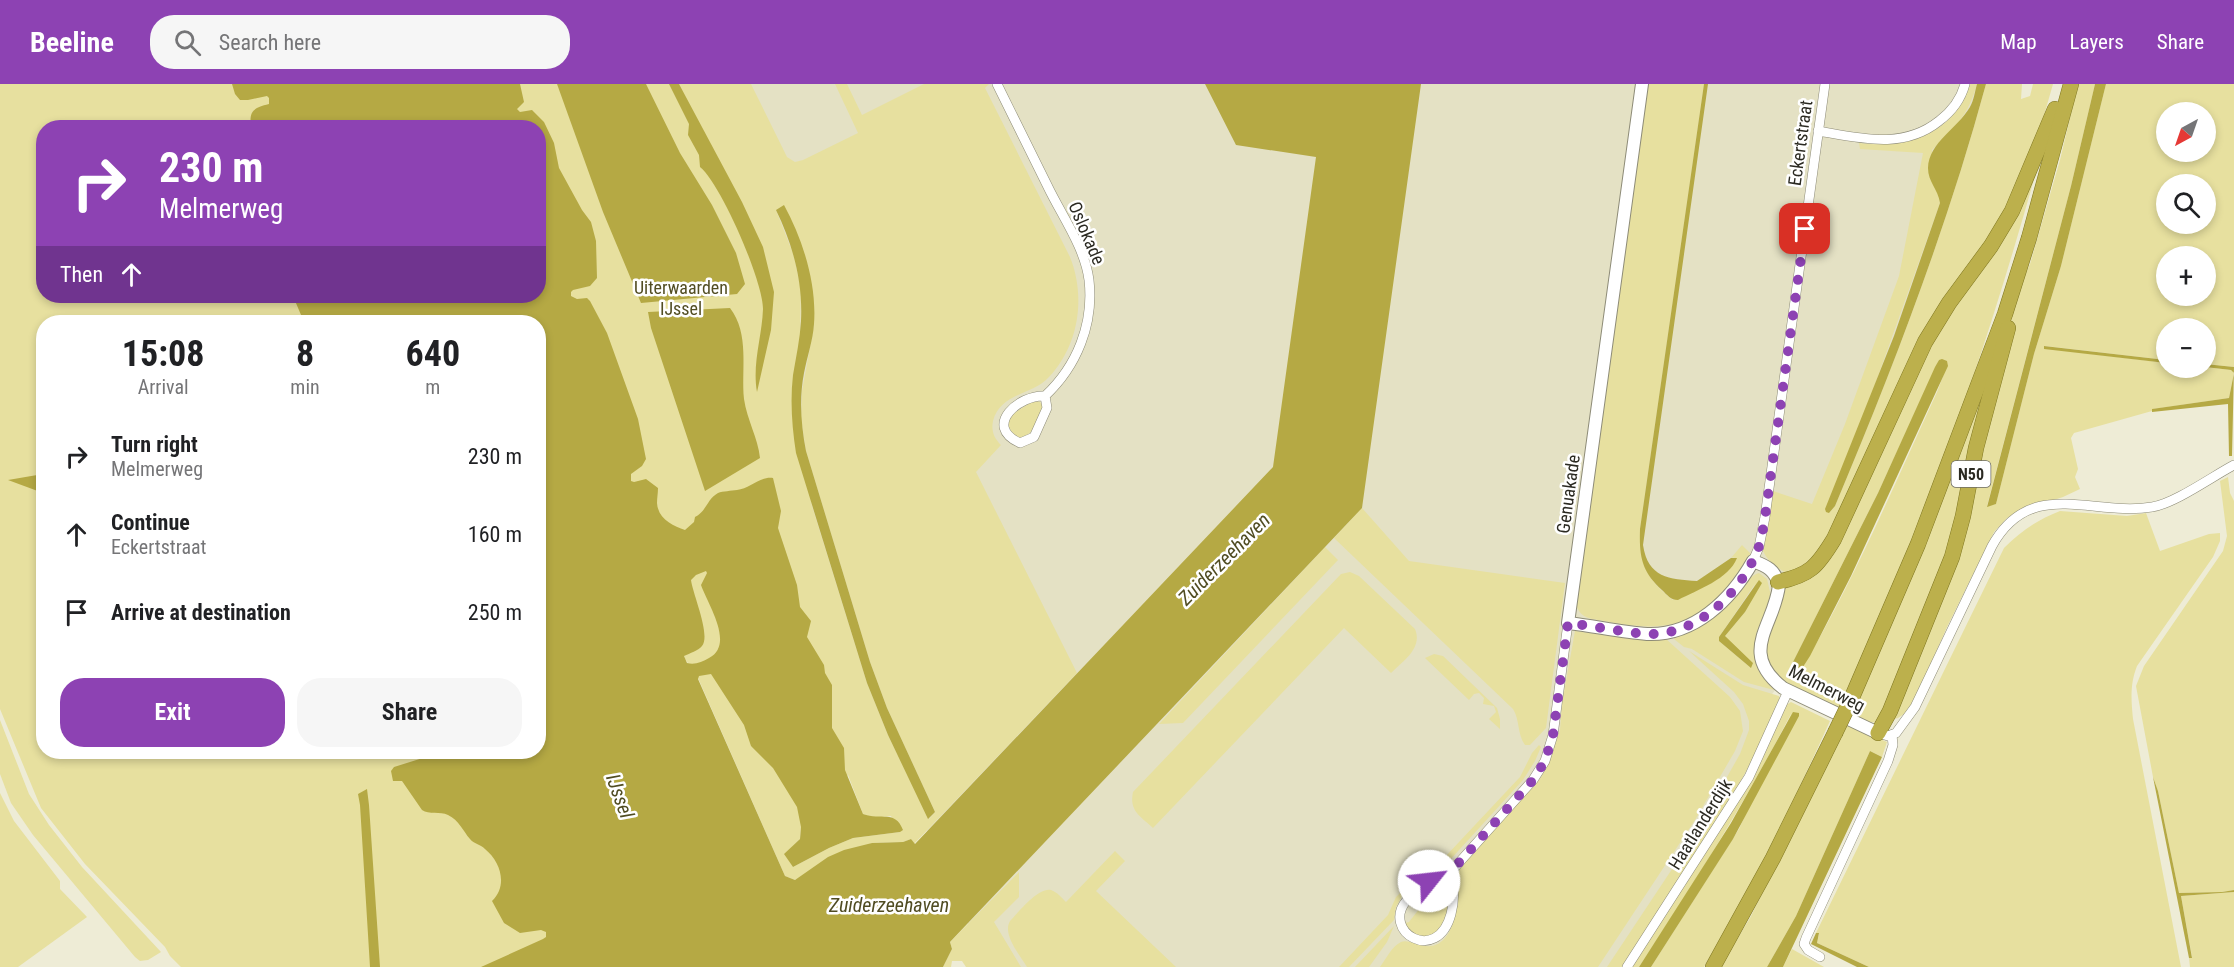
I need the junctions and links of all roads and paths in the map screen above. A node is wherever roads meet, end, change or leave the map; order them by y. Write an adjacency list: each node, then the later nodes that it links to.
1 (997, 84): 11 (street, Oslokade)
2 (1642, 84): 15 (street, Genuakade)
3 (1825, 84): 8 (street, Eckertstraat)
4 (1965, 84): 8 (street)
5 (2061, 84): 7 (highway, N50)
6 (2071, 84): 9 (highway, N50)
7 (2055, 109): 10 (highway, N50); 14 (highway, N50)
8 (1818, 131): 13 (street, Eckertstraat)
9 (2025, 252): 10 (highway, N50); 17 (highway, N50)
10 (1987, 358): 21 (highway, N50, bridge)
11 (1045, 396): 11 (street, Oslokade)
12 (2234, 465): 17 (street)
13 (1753, 561): 14 (street); 15 (street)
14 (1778, 582): 16 (street, Melmerweg)
15 (1568, 623): 18 (street, Genuakade)
16 (1788, 690): 17 (street, Melmerweg); 20 (street, Haatlanderdijk)
17 (1885, 734): 19 (street)
18 (1449, 873): 18 (street, Genuakade)
19 (1820, 957)
20 (1627, 967)
21 (1713, 967)

